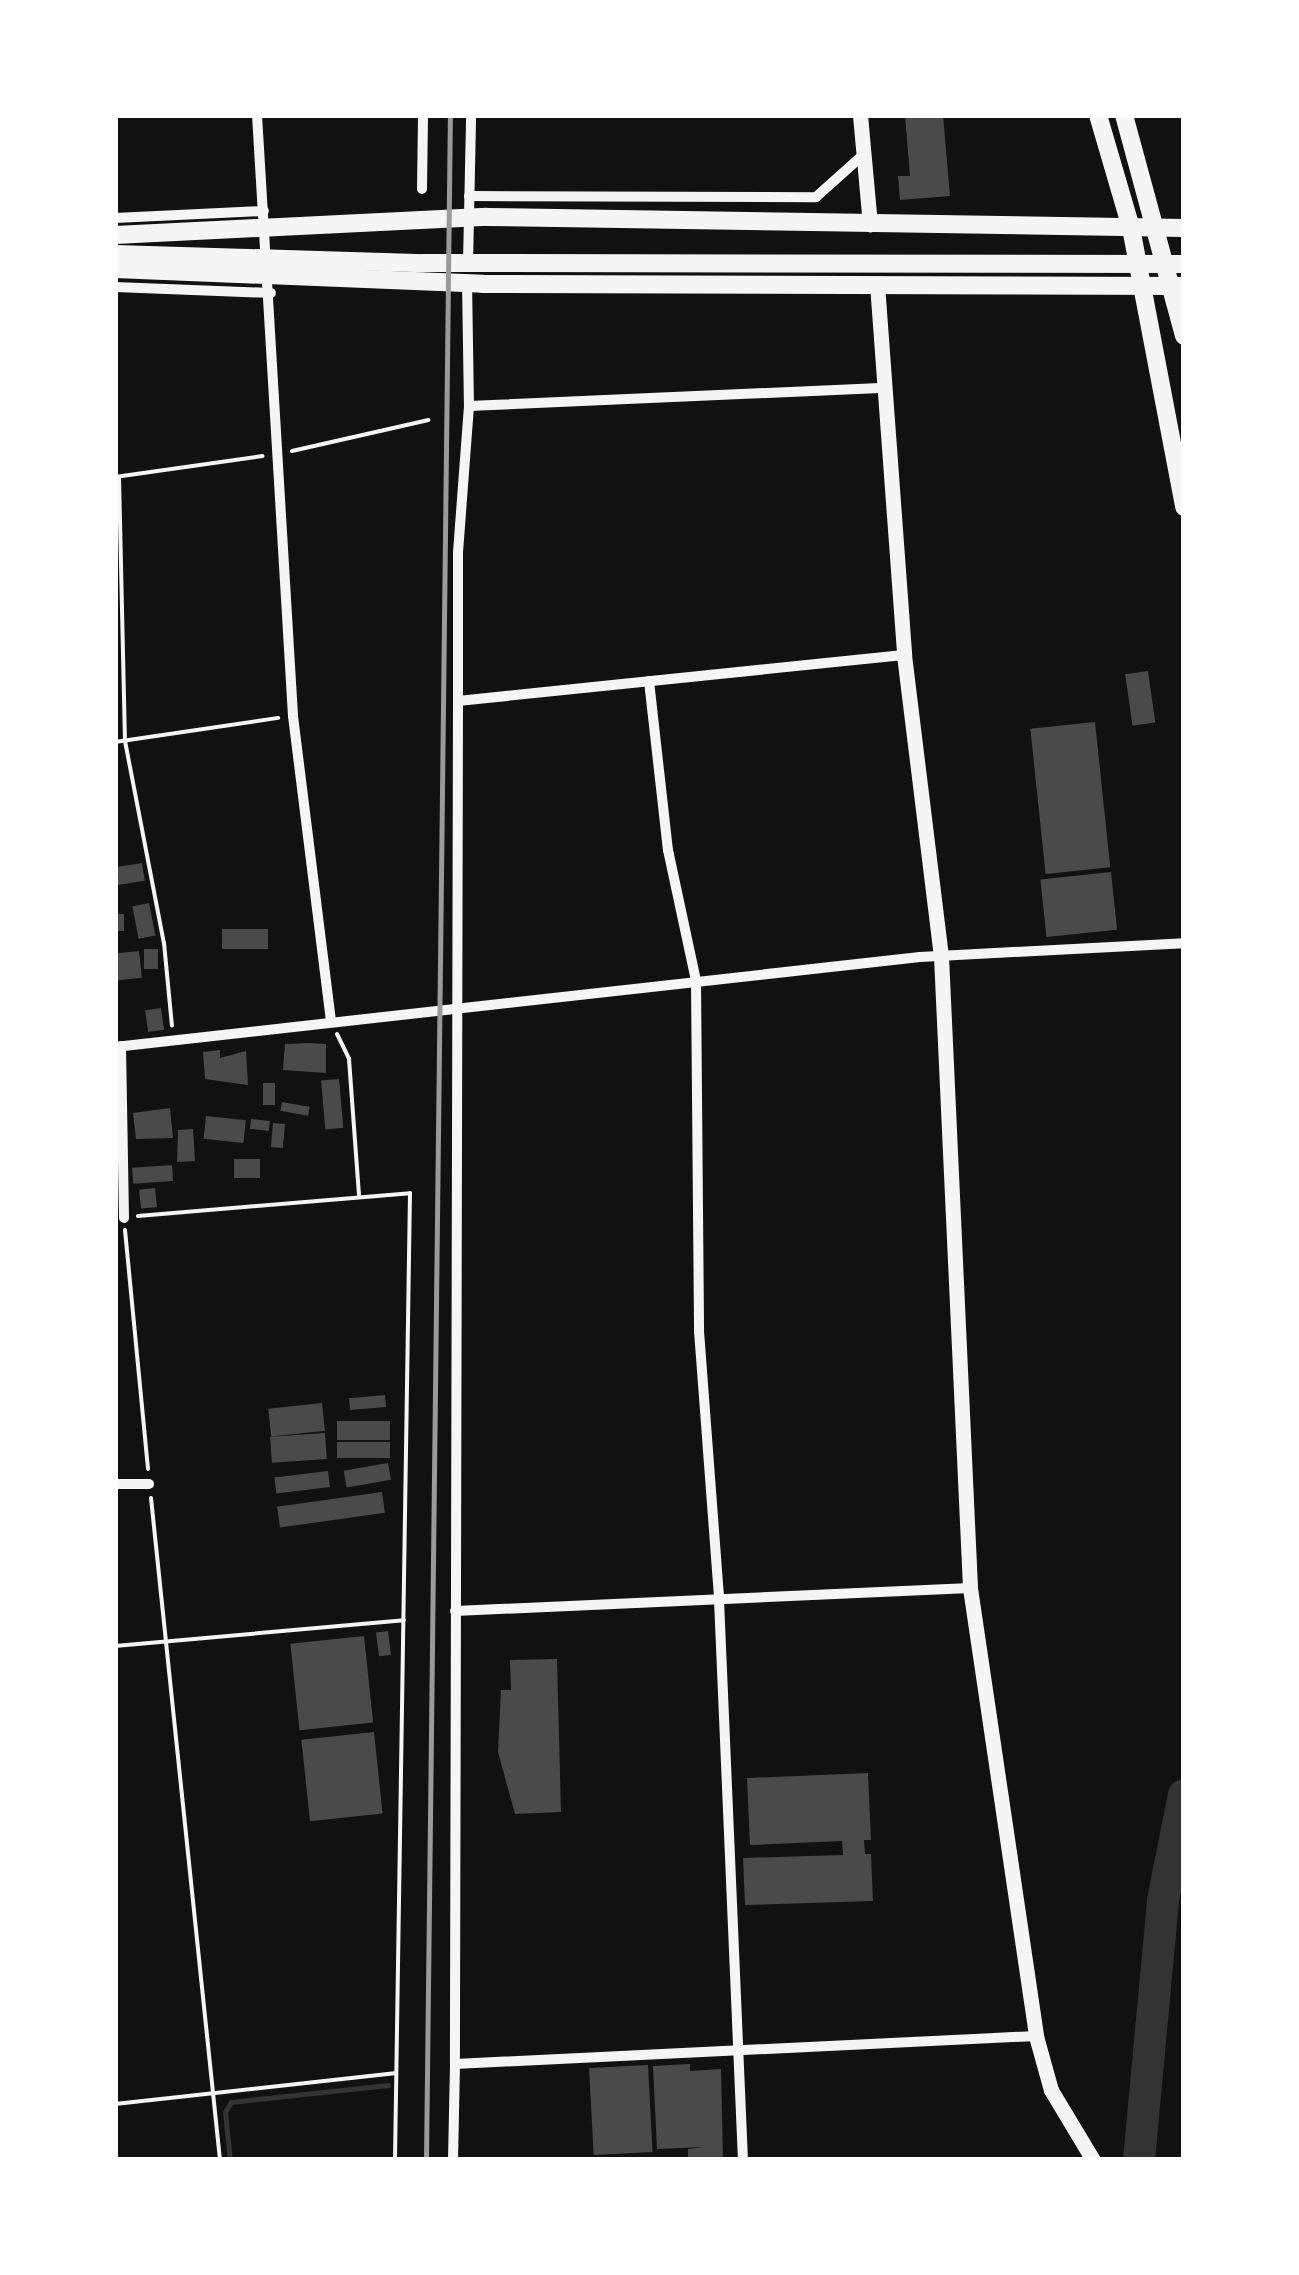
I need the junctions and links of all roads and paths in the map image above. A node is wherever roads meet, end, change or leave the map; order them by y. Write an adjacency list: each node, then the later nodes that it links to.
1 (257, 115): 10 (street)
2 (424, 115): 8 (street)
3 (471, 115): 9 (street)
4 (860, 115): 7 (main road)
5 (1098, 115): 13 (main road)
6 (1124, 115): 15 (main road)
7 (863, 155): 9 (street); 12 (main road)
8 (422, 190)
9 (470, 196): 28 (street)
10 (264, 211): 11 (street); 25 (street)
11 (115, 218)
12 (870, 225): 13 (main road); 16 (main road)
13 (1131, 228): 15 (main road); 23 (main road)
14 (1184, 228): 15 (main road)
15 (1159, 229): 24 (main road)
16 (115, 235)
17 (115, 254): 18 (main road)
18 (137, 262): 19 (main road); 20 (main road); 21 (main road)
19 (1184, 264)
20 (115, 269)
21 (877, 284): 23 (main road); 27 (main road)
22 (115, 286): 25 (street)
23 (1144, 286): 24 (main road); 30 (main road)
24 (1179, 286): 26 (main road)
25 (270, 293): 34 (street)
26 (1184, 336)
27 (886, 388): 28 (street); 31 (main road)
28 (469, 406): 33 (street)
29 (119, 476): 36 (path)
30 (1184, 506)
31 (904, 655): 32 (street); 38 (main road)
32 (649, 680): 33 (street); 39 (street)
33 (458, 701): 40 (street)
34 (293, 716): 36 (path); 41 (street)
35 (115, 742): 36 (path)
36 (125, 742): 42 (path)
37 (1184, 943): 38 (street)
38 (941, 956): 39 (street); 48 (main road)
39 (696, 982): 40 (street); 49 (street)
40 (460, 1008): 41 (street); 50 (street)
41 (331, 1021): 42 (street); 44 (path)
42 (174, 1041): 43 (street)
43 (118, 1047): 45 (street)
44 (359, 1194): 45 (path); 51 (path)
45 (124, 1218): 47 (path)
46 (115, 1484): 47 (street)
47 (149, 1484): 52 (path)
48 (970, 1588): 49 (street); 54 (main road)
49 (719, 1600): 50 (street); 55 (street)
50 (455, 1611): 56 (street)
51 (404, 1620): 52 (path); 57 (path)
52 (166, 1640): 53 (path); 58 (path)
53 (115, 1646)
54 (1036, 2036): 55 (street); 64 (main road)
55 (739, 2050): 56 (street); 63 (street)
56 (455, 2064): 62 (street)
57 (396, 2073): 58 (path); 61 (path)
58 (213, 2094): 59 (path); 60 (path)
59 (115, 2104)
60 (220, 2160)
61 (395, 2160)
62 (453, 2160)
63 (743, 2160)
64 (1093, 2160)

